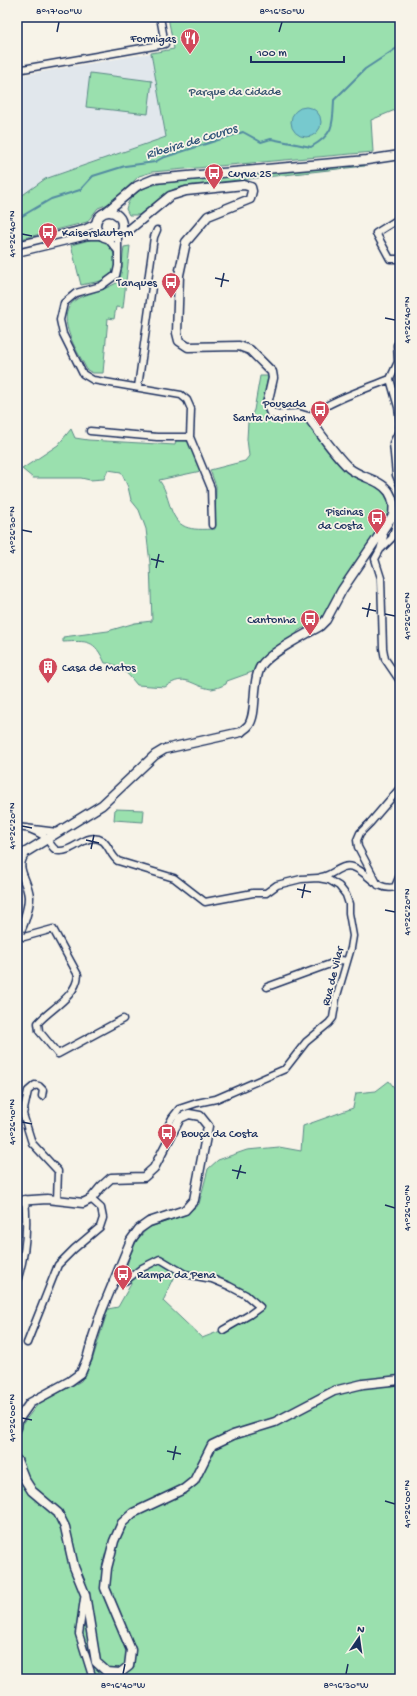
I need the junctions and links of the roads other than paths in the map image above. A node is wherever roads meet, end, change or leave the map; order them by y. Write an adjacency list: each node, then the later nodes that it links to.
1 (160, 19): 2 (street)
2 (17, 70)
3 (400, 155): 4 (street)
4 (123, 198): 5 (street); 6 (street)
5 (106, 212): 6 (street); 8 (street)
6 (120, 218): 9 (street); 11 (street)
7 (400, 218): 16 (street)
8 (96, 223): 12 (street); 13 (street)
9 (136, 223): 11 (street); 20 (street)
10 (157, 230): 19 (street)
11 (119, 234): 12 (street); 14 (street)
12 (104, 237): 14 (street); 15 (street)
13 (17, 245)
14 (118, 251): 19 (street)
15 (17, 253)
16 (400, 259)
17 (400, 342): 18 (street)
18 (390, 379): 20 (street); 21 (street)
19 (138, 387): 24 (street)
20 (308, 417): 29 (street)
21 (400, 421)
22 (399, 428): 25 (street); 26 (street)
23 (90, 431): 24 (street)
24 (190, 437): 28 (street)
25 (400, 448)
26 (400, 485)
27 (400, 511): 30 (street)
28 (212, 524)
29 (382, 532): 30 (street); 35 (street)
30 (380, 550): 31 (street)
31 (400, 681)
32 (400, 788): 39 (street)
33 (17, 827): 34 (street)
34 (27, 828): 35 (street); 36 (street)
35 (57, 832): 36 (street)
36 (47, 838): 38 (street, Rua de Vilar); 40 (street)
37 (400, 875): 39 (street)
38 (318, 878): 39 (street); 41 (street, Rua de Vilar)
39 (378, 885)
40 (18, 936): 43 (street)
41 (347, 961): 42 (street); 45 (street, Rua de Vilar)
42 (267, 987)
43 (123, 1020)
44 (42, 1096): 48 (street)
45 (168, 1139): 46 (street); 49 (street)
46 (91, 1199): 48 (street); 52 (street)
47 (21, 1200): 48 (street); 50 (street)
48 (57, 1200)
49 (114, 1280): 51 (street); 54 (street)
50 (17, 1281)
51 (223, 1330)
52 (27, 1343)
53 (400, 1380): 56 (street)
54 (17, 1428)
55 (17, 1460): 56 (street)
56 (85, 1594): 57 (street)
57 (93, 1679)

